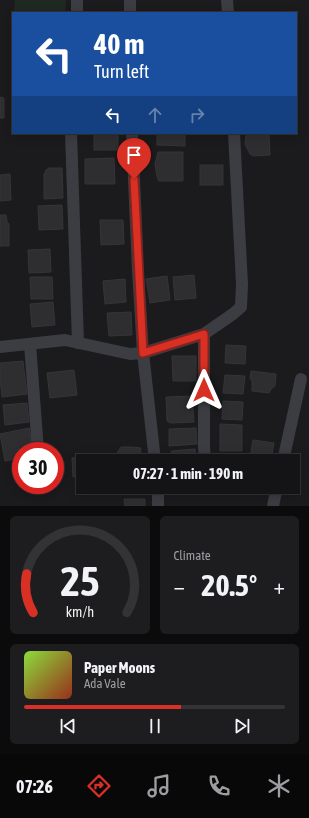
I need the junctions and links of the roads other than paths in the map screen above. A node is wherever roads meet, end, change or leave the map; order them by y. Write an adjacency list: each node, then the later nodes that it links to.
1 (77, 0): 4 (street)
2 (130, 0): 5 (street)
3 (227, 0): 6 (street)
4 (77, 12)
5 (130, 12)
6 (228, 12)
7 (71, 134): 11 (street)
8 (132, 134): 14 (street)
9 (234, 134): 10 (street)
10 (204, 334): 14 (street); 18 (street)
11 (78, 343): 12 (street); 14 (street)
12 (30, 344): 13 (street); 16 (street)
13 (0, 347)
14 (143, 353): 17 (street)
15 (301, 379): 19 (street)
16 (37, 442)
17 (154, 454)
18 (204, 454)
19 (285, 454)
20 (158, 494): 22 (street)
21 (276, 494): 23 (street)
22 (158, 506)
23 (273, 506)

